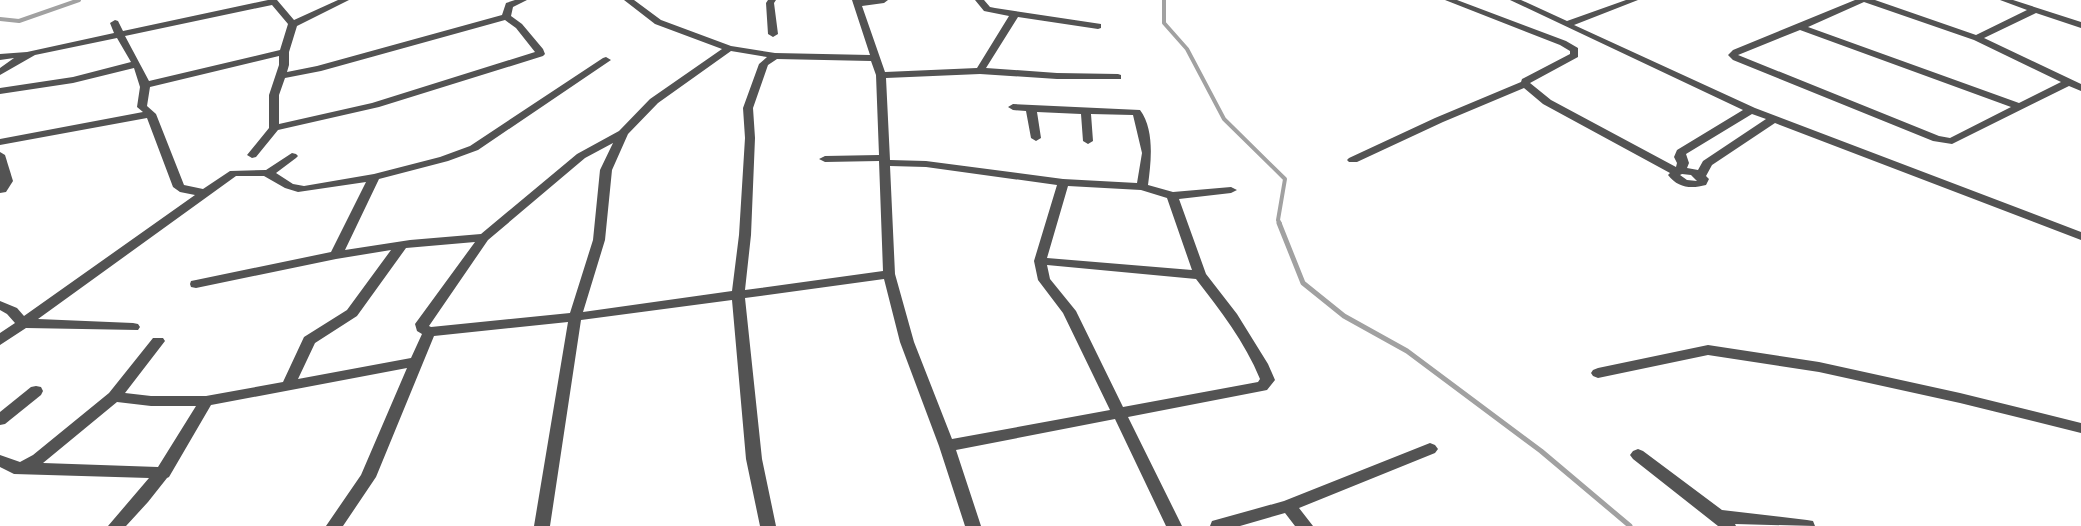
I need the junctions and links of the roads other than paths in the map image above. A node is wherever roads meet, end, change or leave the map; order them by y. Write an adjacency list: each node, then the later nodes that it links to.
1 (345, 0): 20 (street)
2 (523, 0): 19 (street)
3 (628, 0): 28 (street)
4 (772, 0): 26 (street)
5 (884, 0): 15 (street)
6 (979, 0): 18 (street)
7 (1449, 0): 42 (street)
8 (1514, 0): 21 (street)
9 (1600, 0): 16 (street)
10 (1634, 0): 16 (street)
11 (1862, 0): 24 (street)
12 (1866, 0): 27 (street)
13 (2004, 0): 17 (street)
14 (273, 1): 20 (street); 25 (street)
15 (857, 2): 33 (street)
16 (1616, 7): 21 (street)
17 (2035, 10): 22 (street); 27 (street)
18 (1015, 14): 23 (street); 36 (street)
19 (506, 16): 38 (street); 53 (street)
20 (293, 24): 29 (street)
21 (1567, 24): 50 (street)
22 (2081, 25)
23 (1098, 26)
24 (1800, 27): 47 (street); 47 (street)
25 (116, 29): 30 (street); 35 (street)
26 (774, 34)
27 (1976, 38): 41 (street)
28 (729, 48): 31 (street); 54 (street)
29 (284, 52): 38 (street); 43 (street)
30 (32, 53): 32 (street); 37 (street)
31 (775, 56): 33 (street); 81 (street)
32 (0, 57)
33 (875, 58): 39 (street)
34 (606, 60): 66 (street)
35 (136, 64): 43 (street); 45 (street)
36 (980, 71): 39 (street); 40 (street)
37 (0, 72)
38 (281, 76): 53 (street)
39 (881, 76): 63 (street)
40 (1118, 77)
41 (2069, 82): 44 (street); 47 (street)
42 (1525, 84): 62 (street); 64 (street)
43 (145, 85): 51 (street)
44 (2081, 88)
45 (0, 91)
46 (1013, 107): 48 (street)
47 (2019, 107)
48 (1031, 108): 49 (street); 55 (street)
49 (1086, 110): 56 (street); 69 (street)
50 (1751, 110): 52 (street); 64 (street)
51 (152, 114): 57 (street); 71 (street)
52 (1774, 119): 64 (street); 73 (street)
53 (274, 128): 59 (street)
54 (623, 133): 74 (street); 83 (street)
55 (1036, 138)
56 (1088, 141)
57 (0, 142)
58 (0, 155): 68 (street)
59 (252, 155)
60 (292, 156): 65 (street)
61 (825, 159): 63 (street)
62 (1353, 160)
63 (885, 161): 67 (street); 78 (street)
64 (1678, 171)
65 (269, 173): 66 (street); 71 (street)
66 (374, 177): 76 (street)
67 (1063, 182): 69 (street); 77 (street)
68 (3, 184)
69 (1142, 187): 72 (street)
70 (1231, 190): 72 (street)
71 (205, 193): 84 (street)
72 (1172, 196): 79 (street)
73 (2081, 236)
74 (484, 237): 75 (street); 86 (street)
75 (401, 246): 76 (street); 91 (street)
76 (336, 256): 80 (street)
77 (1040, 261): 79 (street); 95 (street)
78 (889, 274): 81 (street); 98 (street)
79 (1200, 274): 95 (street)
80 (196, 284)
81 (738, 294): 83 (street); 108 (street)
82 (0, 305): 84 (street)
83 (574, 316): 86 (street); 107 (street)
84 (22, 324): 85 (street); 87 (street)
85 (133, 327)
86 (429, 332): 89 (street)
87 (0, 340)
88 (158, 341): 93 (street)
89 (416, 362): 91 (street); 106 (street)
90 (1598, 374): 97 (street)
91 (288, 386): 94 (street)
92 (36, 391): 96 (street)
93 (114, 397): 94 (street); 101 (street)
94 (206, 401): 102 (street)
95 (1117, 413): 98 (street); 110 (street)
96 (0, 420)
97 (2081, 428)
98 (947, 446): 109 (street)
99 (1430, 449): 103 (street)
100 (1638, 455): 104 (street)
101 (8, 465): 102 (street)
102 (164, 473): 105 (street)
103 (1288, 506): 111 (street); 112 (street)
104 (1723, 521): 113 (street)
105 (116, 526)
106 (334, 526)
107 (542, 526)
108 (768, 526)
109 (972, 526)
110 (1174, 526)
111 (1218, 526)
112 (1305, 526)
113 (1807, 526)

